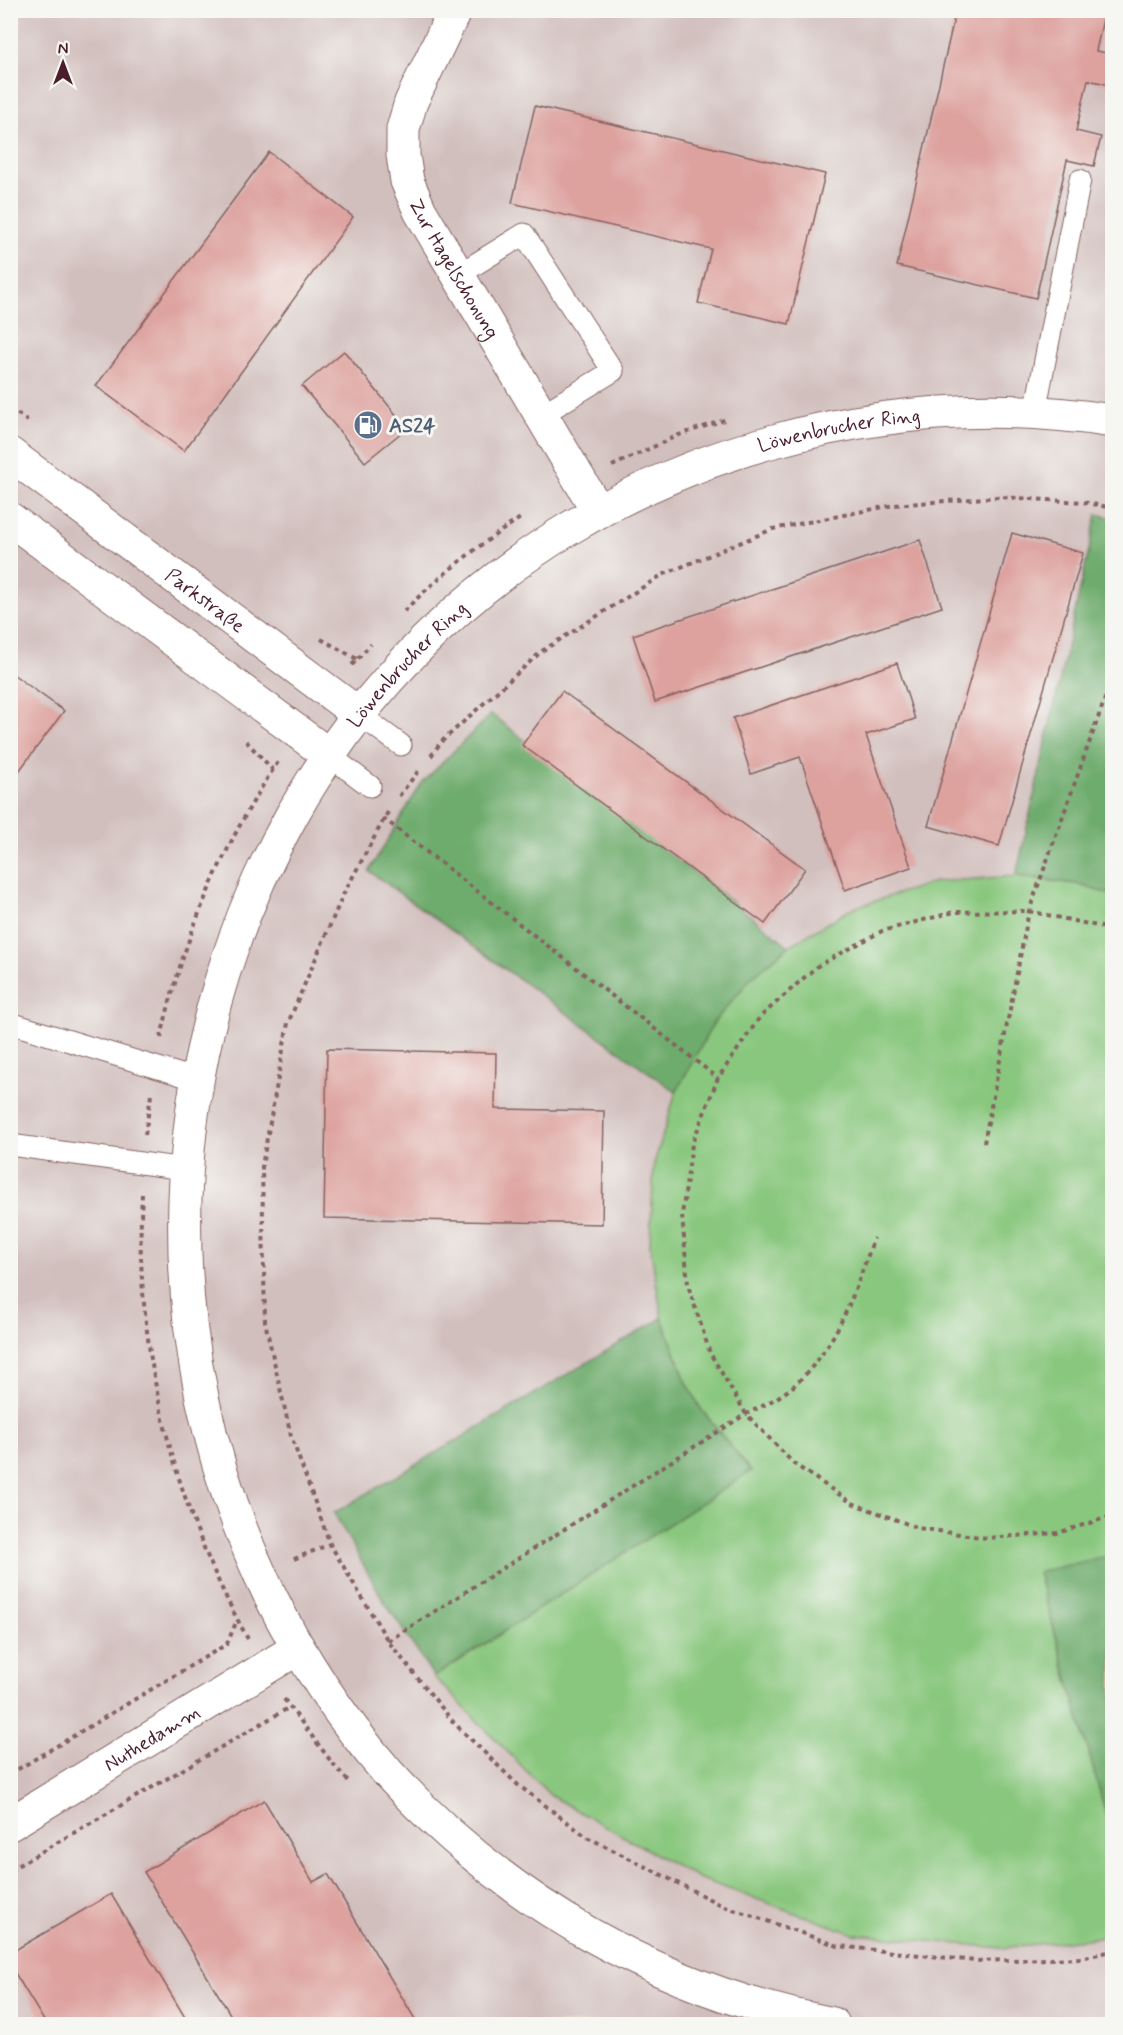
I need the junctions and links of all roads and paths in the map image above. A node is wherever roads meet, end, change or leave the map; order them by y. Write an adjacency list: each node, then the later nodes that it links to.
1 (454, 10): 3 (street, Zur Hagelschonung)
2 (1080, 180): 4 (lane)
3 (458, 275): 5 (street, Zur Hagelschonung); 5 (lane)
4 (1035, 412): 7 (street, Löwenbrucher Ring); 11 (street, Löwenbrucher Ring)
5 (541, 415): 9 (street, Zur Hagelschonung)
6 (731, 418): 9 (path)
7 (1113, 421)
8 (10, 454): 17 (street, Parkstraße)
9 (581, 481): 11 (street, Zur Hagelschonung)
10 (1113, 508): 23 (path)
11 (598, 511): 18 (street, Löwenbrucher Ring)
12 (526, 515): 14 (path)
13 (10, 519): 19 (street)
14 (399, 616)
15 (374, 642): 17 (path)
16 (1113, 679): 26 (path)
17 (329, 692): 18 (street, Parkstraße)
18 (357, 713): 20 (lane, Parkstraße); 21 (street, Löwenbrucher Ring)
19 (298, 732): 21 (street); 29 (path)
20 (401, 745)
21 (326, 753): 22 (lane); 30 (street, Löwenbrucher Ring)
22 (369, 786)
23 (397, 799)
24 (390, 808): 25 (path)
25 (383, 818): 31 (path); 40 (path)
26 (1029, 911): 27 (path); 31 (path); 32 (path)
27 (1113, 931)
28 (10, 1023): 29 (lane)
29 (155, 1067): 30 (lane); 34 (path)
30 (188, 1077): 35 (street, Löwenbrucher Ring)
31 (718, 1078): 37 (path)
32 (984, 1143)
33 (10, 1145): 34 (lane)
34 (142, 1163): 35 (lane); 39 (path)
35 (177, 1168): 41 (street, Löwenbrucher Ring)
36 (874, 1238): 37 (path)
37 (746, 1414): 38 (path); 40 (path)
38 (1113, 1516)
39 (237, 1619): 42 (path); 44 (path)
40 (388, 1641): 48 (path)
41 (295, 1650): 42 (street, Nuthedamm); 49 (street, Löwenbrucher Ring)
42 (265, 1669): 43 (path); 46 (street, Nuthedamm)
43 (290, 1707): 45 (path); 47 (path)
44 (10, 1774)
45 (352, 1786)
46 (10, 1824)
47 (10, 1870)
48 (1113, 1951)
49 (832, 2025)

